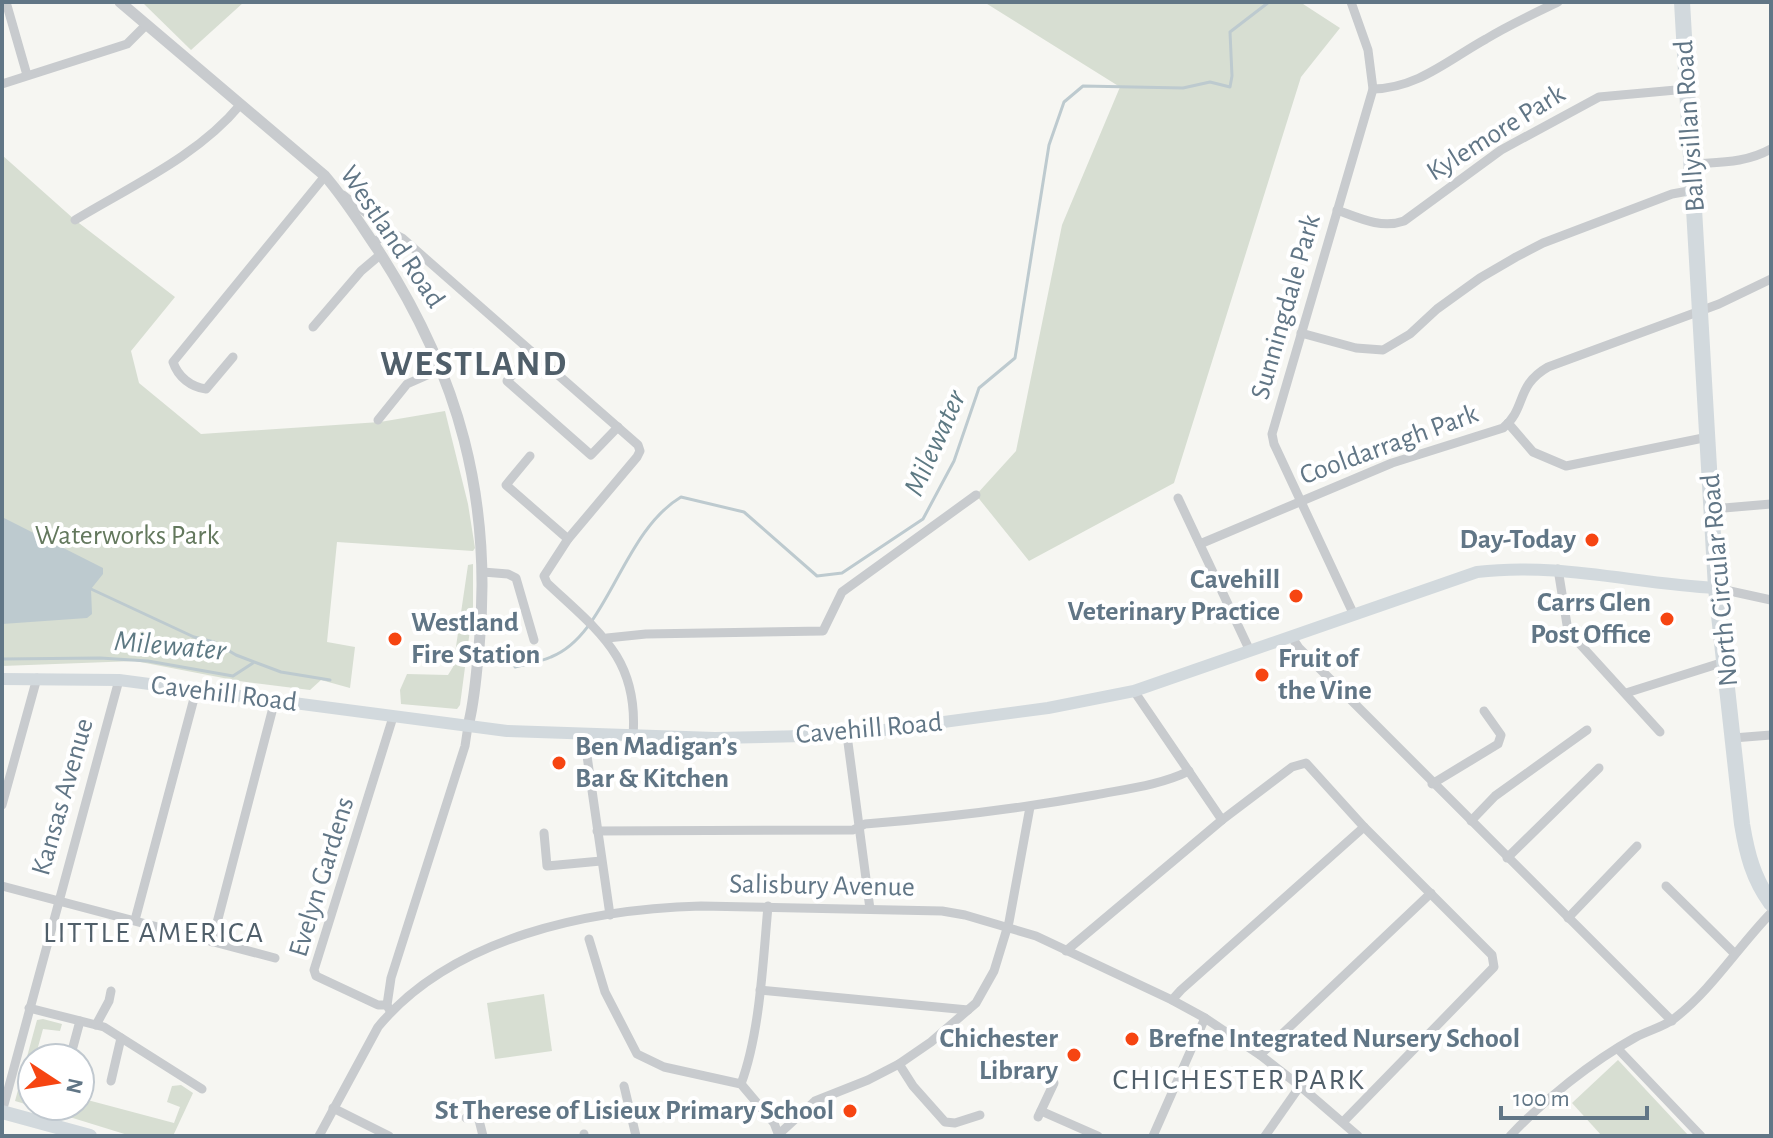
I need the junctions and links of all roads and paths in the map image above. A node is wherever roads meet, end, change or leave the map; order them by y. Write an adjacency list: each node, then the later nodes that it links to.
1 (6, 2): 7 (street)
2 (120, 2): 6 (street, Westland Road)
3 (1351, 2): 9 (street, Sunningdale Park)
4 (1558, 2): 9 (street)
5 (1682, 2): 10 (highway, Ballysillan Road)
6 (145, 26): 7 (street); 11 (street, Westland Road)
7 (27, 75): 8 (street)
8 (2, 84)
9 (1373, 89): 17 (street, Sunningdale Park)
10 (1687, 89): 13 (highway, Ballysillan Road); 17 (street, Kylemore Park)
11 (240, 105): 14 (street, Westland Road); 18 (street)
12 (1771, 149): 13 (street)
13 (1693, 164): 15 (highway, Ballysillan Road)
14 (325, 176): 16 (street, Westland Road); 28 (street)
15 (1694, 190): 21 (highway, Ballysillan Road); 26 (street)
16 (340, 193): 19 (street); 20 (street, Westland Road)
17 (1337, 210): 26 (street, Sunningdale Park)
18 (75, 220)
19 (392, 233): 20 (street); 27 (street)
20 (373, 242): 22 (street, Westland Road)
21 (1698, 250): 24 (highway, North Circular Road)
22 (381, 254): 25 (street); 29 (street, Westland Road)
23 (1771, 279): 24 (street, Cooldarragh Park)
24 (1701, 309): 31 (street, Cooldarragh Park); 33 (highway, North Circular Road)
25 (313, 327)
26 (1301, 333): 37 (street, Sunningdale Park)
27 (532, 352): 32 (street); 32 (street)
28 (233, 357)
29 (441, 369): 30 (street); 43 (street, Westland Road)
30 (378, 420)
31 (1508, 423): 33 (street); 37 (street, Cooldarragh Park)
32 (618, 427): 40 (street)
33 (1708, 437): 39 (highway, North Circular Road)
34 (530, 456): 40 (street)
35 (976, 495): 48 (street)
36 (1178, 498): 41 (street)
37 (1300, 501): 41 (street, Cooldarragh Park); 46 (street, Sunningdale Park)
38 (1771, 504): 39 (street)
39 (1712, 509): 44 (highway, North Circular Road)
40 (568, 539): 48 (street)
41 (1200, 544): 50 (street)
42 (1558, 569): 44 (main road, Cavehill Road); 46 (main road, Cavehill Road); 57 (street)
43 (483, 572): 49 (street); 61 (street, Westland Road)
44 (1716, 588): 45 (street); 51 (highway, North Circular Road)
45 (1771, 600)
46 (1354, 615): 47 (main road, Cavehill Road)
47 (1291, 636): 50 (main road, Cavehill Road); 71 (street)
48 (607, 638): 67 (street)
49 (534, 640)
50 (1250, 651): 56 (main road, Cavehill Road)
51 (1724, 662): 57 (street); 68 (highway, North Circular Road)
52 (37, 678): 53 (main road, Cavehill Road); 54 (main road, Cavehill Road); 72 (street)
53 (2, 679)
54 (119, 680): 55 (main road, Cavehill Road); 86 (street, Kansas Avenue)
55 (196, 691): 58 (main road, Cavehill Road); 93 (street)
56 (1134, 691): 65 (main road, Cavehill Road); 70 (street)
57 (1626, 693): 63 (street)
58 (275, 700): 60 (main road, Cavehill Road); 96 (street)
59 (1484, 711): 71 (street)
60 (393, 717): 61 (main road, Cavehill Road); 104 (street, Evelyn Gardens)
61 (468, 726): 64 (main road, Cavehill Road); 104 (street)
62 (1587, 730): 75 (street)
63 (1660, 732)
64 (584, 735): 67 (main road, Cavehill Road); 78 (street)
65 (847, 735): 67 (main road, Cavehill Road); 76 (street)
66 (1771, 735): 68 (street)
67 (633, 736)
68 (1733, 738): 87 (highway, North Circular Road)
69 (1599, 768): 81 (street)
70 (1189, 771): 73 (street); 74 (street)
71 (1432, 784): 75 (street)
72 (2, 805)
73 (1030, 807): 76 (street); 94 (street)
74 (1222, 820): 77 (street); 97 (street)
75 (1471, 821): 81 (street)
76 (858, 826): 78 (street); 89 (street)
77 (1364, 827): 85 (street); 102 (street)
78 (597, 831): 82 (street)
79 (544, 833): 82 (street)
80 (1637, 846): 92 (street)
81 (1507, 858): 92 (street)
82 (601, 861): 91 (street)
83 (2, 886): 86 (street)
84 (1666, 886): 98 (street)
85 (1431, 893): 113 (street); 127 (street)
86 (57, 900): 93 (street); 103 (street, Kansas Avenue)
87 (1771, 903)
88 (768, 906): 89 (street, Salisbury Avenue); 91 (street, Salisbury Avenue); 100 (street)
89 (870, 909): 94 (street, Salisbury Avenue)
90 (1771, 913): 98 (street)
91 (610, 915): 104 (street, Salisbury Avenue)
92 (1568, 918): 108 (street)
93 (135, 920): 96 (street)
94 (1007, 926): 97 (street, Salisbury Avenue); 105 (street)
95 (589, 939): 117 (street)
96 (212, 942): 99 (street)
97 (1066, 951): 102 (street, Salisbury Avenue)
98 (1734, 953): 108 (street)
99 (275, 958)
100 (760, 990): 105 (street); 117 (street)
101 (111, 991): 109 (street)
102 (1172, 1000): 106 (street, Salisbury Avenue)
103 (29, 1008): 107 (street); 123 (street, Kansas Avenue)
104 (389, 1008): 122 (street, Salisbury Avenue)
105 (968, 1010): 114 (street)
106 (1205, 1018): 113 (street, Salisbury Avenue); 135 (street)
107 (80, 1021): 109 (street); 111 (street)
108 (1672, 1021): 112 (street)
109 (96, 1025): 110 (street)
110 (121, 1038): 115 (street); 120 (street)
111 (74, 1042)
112 (1618, 1049): 138 (street); 139 (street)
113 (1260, 1055): 119 (street, Salisbury Avenue)
114 (899, 1064): 124 (street); 128 (street)
115 (111, 1081)
116 (1054, 1083): 134 (street)
117 (741, 1084): 128 (street)
118 (624, 1086): 133 (street)
119 (1300, 1086): 127 (street, Salisbury Avenue); 136 (street)
120 (202, 1089)
121 (546, 1107): 125 (street)
122 (333, 1108): 130 (street, Salisbury Avenue); 131 (street)
123 (2, 1112): 129 (main road)
124 (980, 1115)
125 (478, 1116): 126 (street); 132 (street)
126 (466, 1118)
127 (1343, 1122): 137 (street, Salisbury Avenue)
128 (779, 1135)
129 (90, 1136)
130 (319, 1136)
131 (389, 1136)
132 (483, 1136)
133 (636, 1136)
134 (1098, 1136)
135 (1153, 1136)
136 (1265, 1136)
137 (1358, 1136)
138 (1510, 1136)
139 (1701, 1136)

